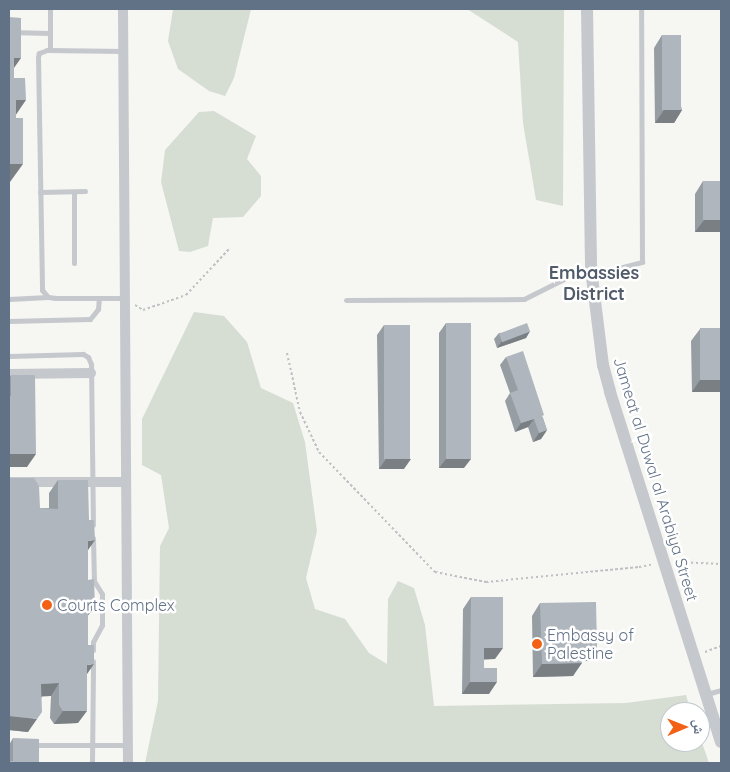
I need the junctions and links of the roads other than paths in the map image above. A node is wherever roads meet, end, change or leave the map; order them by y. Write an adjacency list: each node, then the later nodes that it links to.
1 (50, 9): 6 (lane)
2 (123, 9): 8 (street)
3 (587, 9): 13 (street, Jameat al Duwal al Arabiya Street)
4 (641, 9): 13 (lane)
5 (9, 32): 6 (lane)
6 (50, 33): 7 (lane)
7 (50, 50): 8 (lane); 10 (lane)
8 (124, 51): 16 (street)
9 (85, 191): 11 (lane)
10 (40, 192): 11 (lane); 14 (lane)
11 (74, 192): 12 (lane)
12 (74, 263)
13 (592, 275): 18 (lane); 27 (street, Jameat al Duwal al Arabiya Street)
14 (48, 297): 15 (lane); 17 (lane)
15 (98, 298): 16 (lane); 19 (lane)
16 (125, 298): 25 (street)
17 (9, 299)
18 (346, 300)
19 (9, 321)
20 (9, 356): 21 (lane)
21 (91, 373): 22 (street); 24 (lane)
22 (9, 374)
23 (9, 482): 24 (street)
24 (91, 482): 25 (street); 30 (lane)
25 (126, 482): 31 (street)
26 (721, 690): 27 (lane)
27 (706, 694): 28 (street, Jameat al Duwal al Arabiya Street)
28 (721, 742)
29 (27, 745): 30 (lane)
30 (92, 745): 31 (lane); 32 (lane)
31 (127, 745): 33 (street)
32 (92, 763)
33 (128, 763)

